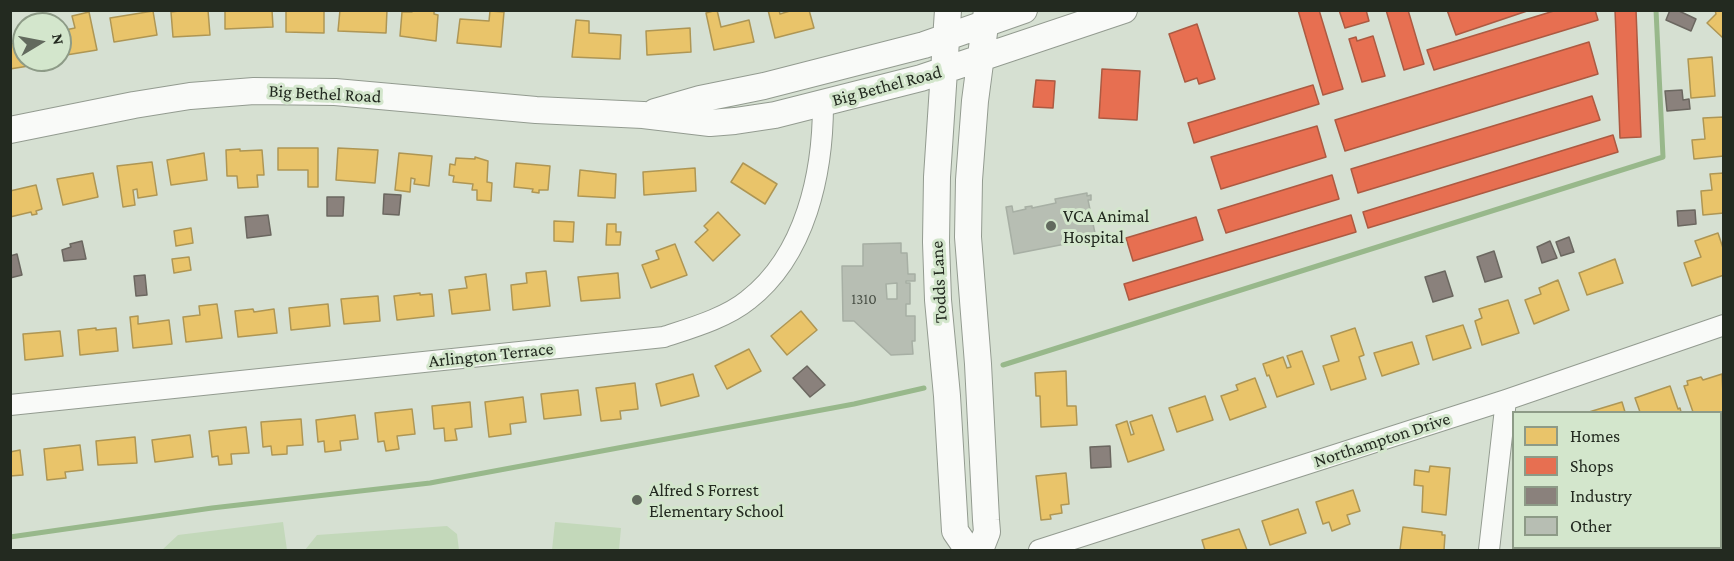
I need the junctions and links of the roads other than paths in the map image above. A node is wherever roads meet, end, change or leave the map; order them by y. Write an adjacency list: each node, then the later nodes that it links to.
1 (948, 10): 5 (main road, Todds Lane)
2 (1024, 10): 4 (main road, Big Bethel Road)
3 (1124, 10): 6 (main road, Big Bethel Road)
4 (987, 17): 5 (main road, Big Bethel Road); 6 (main road, Todds Lane)
5 (947, 38): 7 (main road, Todds Lane); 9 (main road, Big Bethel Road)
6 (981, 57): 7 (main road, Big Bethel Road); 15 (main road, Todds Lane)
7 (945, 70): 8 (main road, Big Bethel Road); 14 (main road, Todds Lane)
8 (823, 104): 9 (main road, Big Bethel Road); 13 (street, Arlington Terrace)
9 (643, 115): 10 (main road, Big Bethel Road)
10 (10, 130)
11 (1724, 325): 12 (street, Northampton Drive)
12 (1506, 400): 16 (street, Northampton Drive); 17 (street)
13 (10, 405)
14 (968, 550)
15 (980, 550)
16 (1039, 550)
17 (1489, 550)

